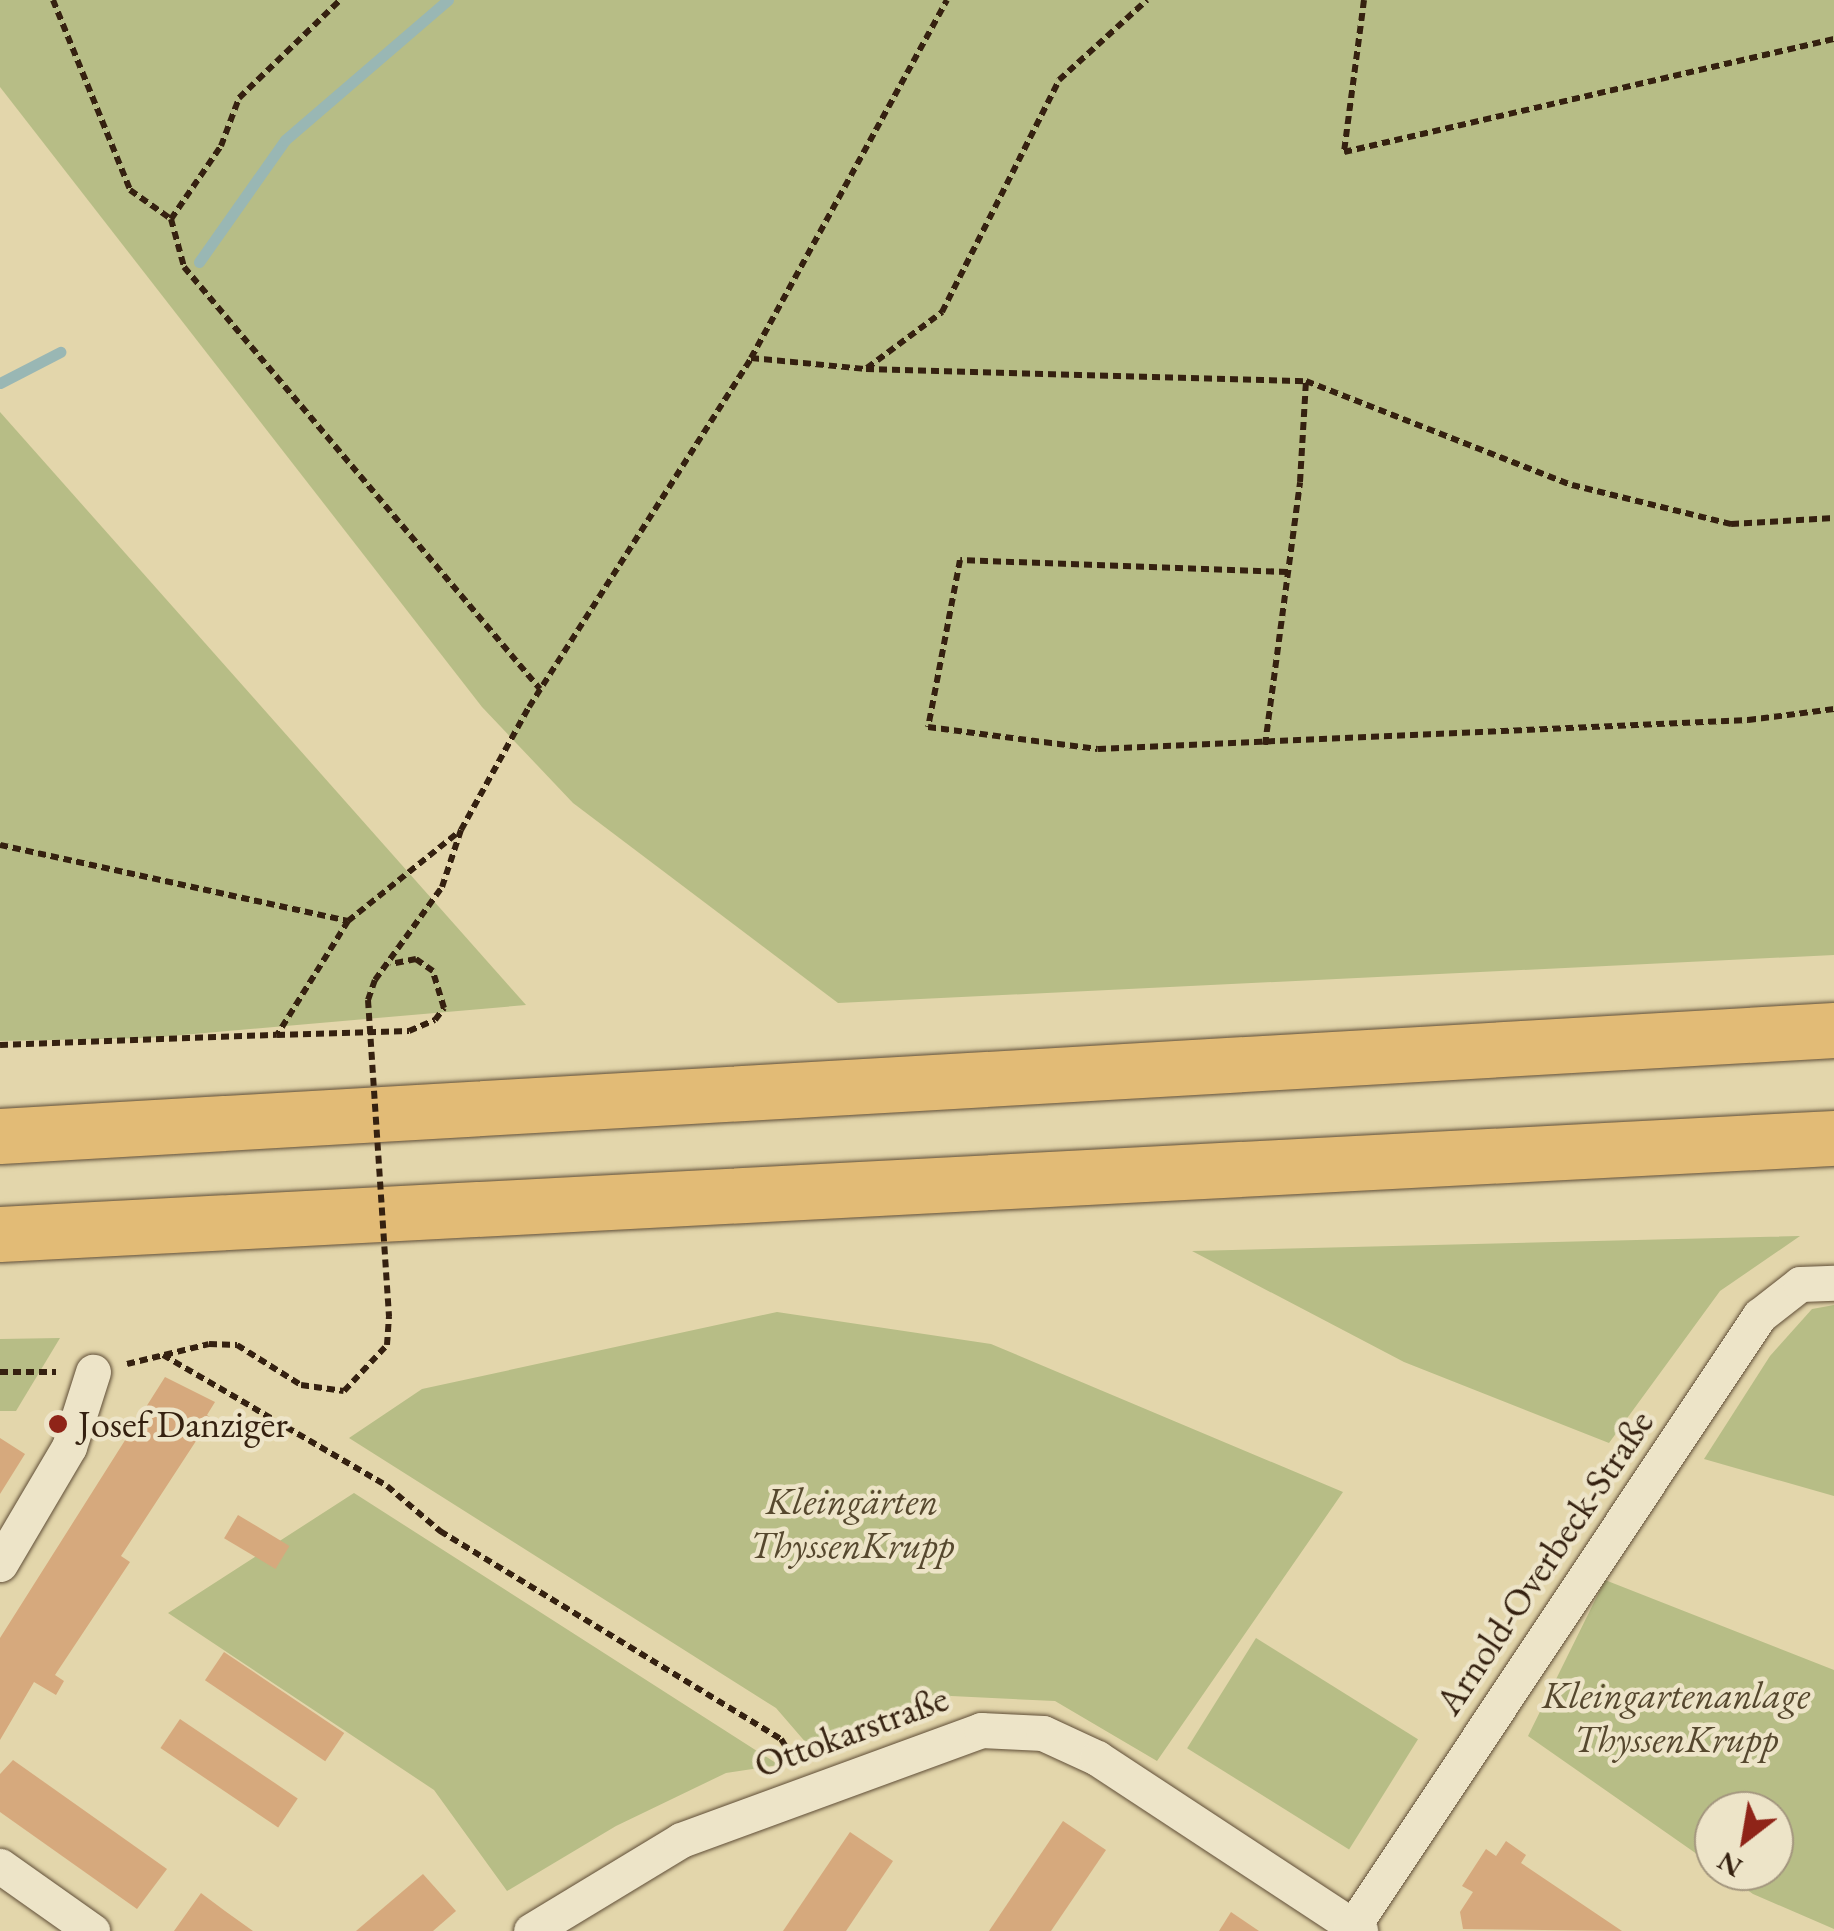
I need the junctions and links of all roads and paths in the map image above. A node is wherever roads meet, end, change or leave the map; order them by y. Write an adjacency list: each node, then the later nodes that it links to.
1 (54, 0): 7 (path)
2 (340, 0): 7 (path)
3 (947, 0): 8 (path)
4 (1148, 0): 9 (path)
5 (1364, 0): 6 (path)
6 (1834, 38)
7 (171, 219): 13 (path)
8 (751, 358): 9 (path); 13 (path)
9 (866, 369): 10 (path)
10 (1306, 380): 11 (path); 12 (path)
11 (1834, 518)
12 (1287, 572): 15 (path); 15 (path)
13 (540, 689): 16 (path)
14 (1834, 709): 15 (path)
15 (1265, 745)
16 (461, 830): 18 (path); 19 (path)
17 (0, 845): 18 (path)
18 (348, 920): 21 (path)
19 (390, 964): 21 (path); 27 (path, bridge)
20 (1834, 1030): 23 (highway)
21 (276, 1035): 22 (path)
22 (0, 1045)
23 (0, 1136)
24 (1834, 1138): 25 (highway)
25 (0, 1234)
26 (1834, 1283): 33 (street, Arnold-Overbeck-Straße)
27 (163, 1355): 29 (path); 31 (path)
28 (0, 1372): 29 (path)
29 (93, 1372): 30 (street)
30 (0, 1564)
31 (811, 1787): 33 (street, Ottokarstraße); 35 (street, Ottokarstraße)
32 (0, 1866): 34 (street)
33 (1354, 1930)
34 (92, 1931)
35 (531, 1931)

